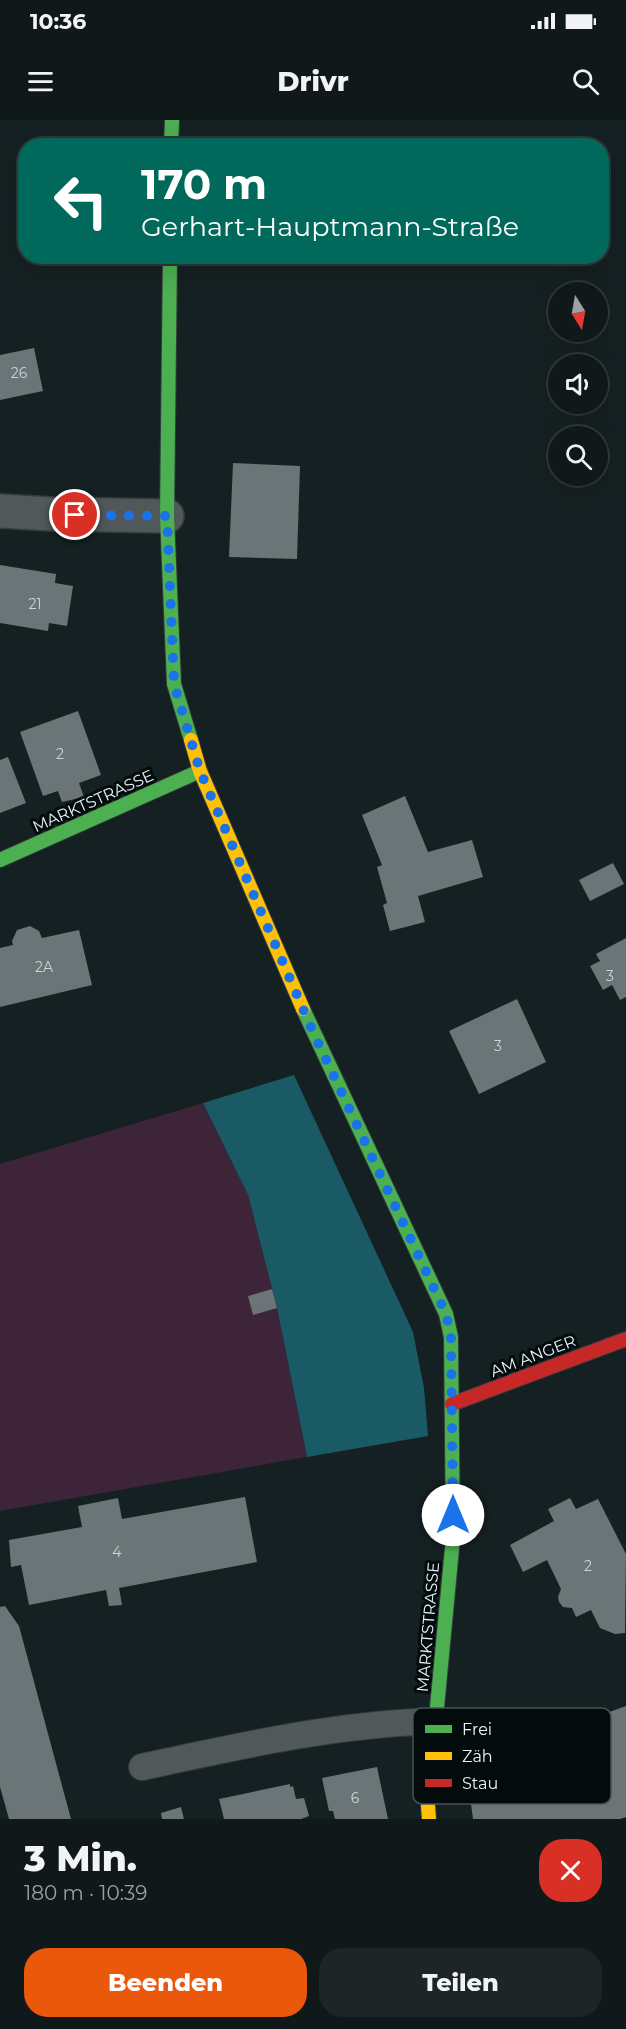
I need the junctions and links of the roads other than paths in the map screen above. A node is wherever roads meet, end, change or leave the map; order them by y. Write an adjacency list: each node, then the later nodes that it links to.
1 (172, 120): 2 (street)
2 (171, 138)
3 (170, 264): 5 (street, MARKTSTRASSE)
4 (0, 511): 5 (street)
5 (167, 516): 6 (street, MARKTSTRASSE)
6 (200, 771): 7 (street, MARKTSTRASSE); 9 (street, MARKTSTRASSE)
7 (0, 860)
8 (626, 1339): 9 (street, AM ANGER)
9 (452, 1404): 10 (street, MARKTSTRASSE)
10 (437, 1708)
11 (413, 1721): 12 (lane)
12 (142, 1767)
13 (428, 1804): 14 (street, MARKTSTRASSE)
14 (429, 1819)

